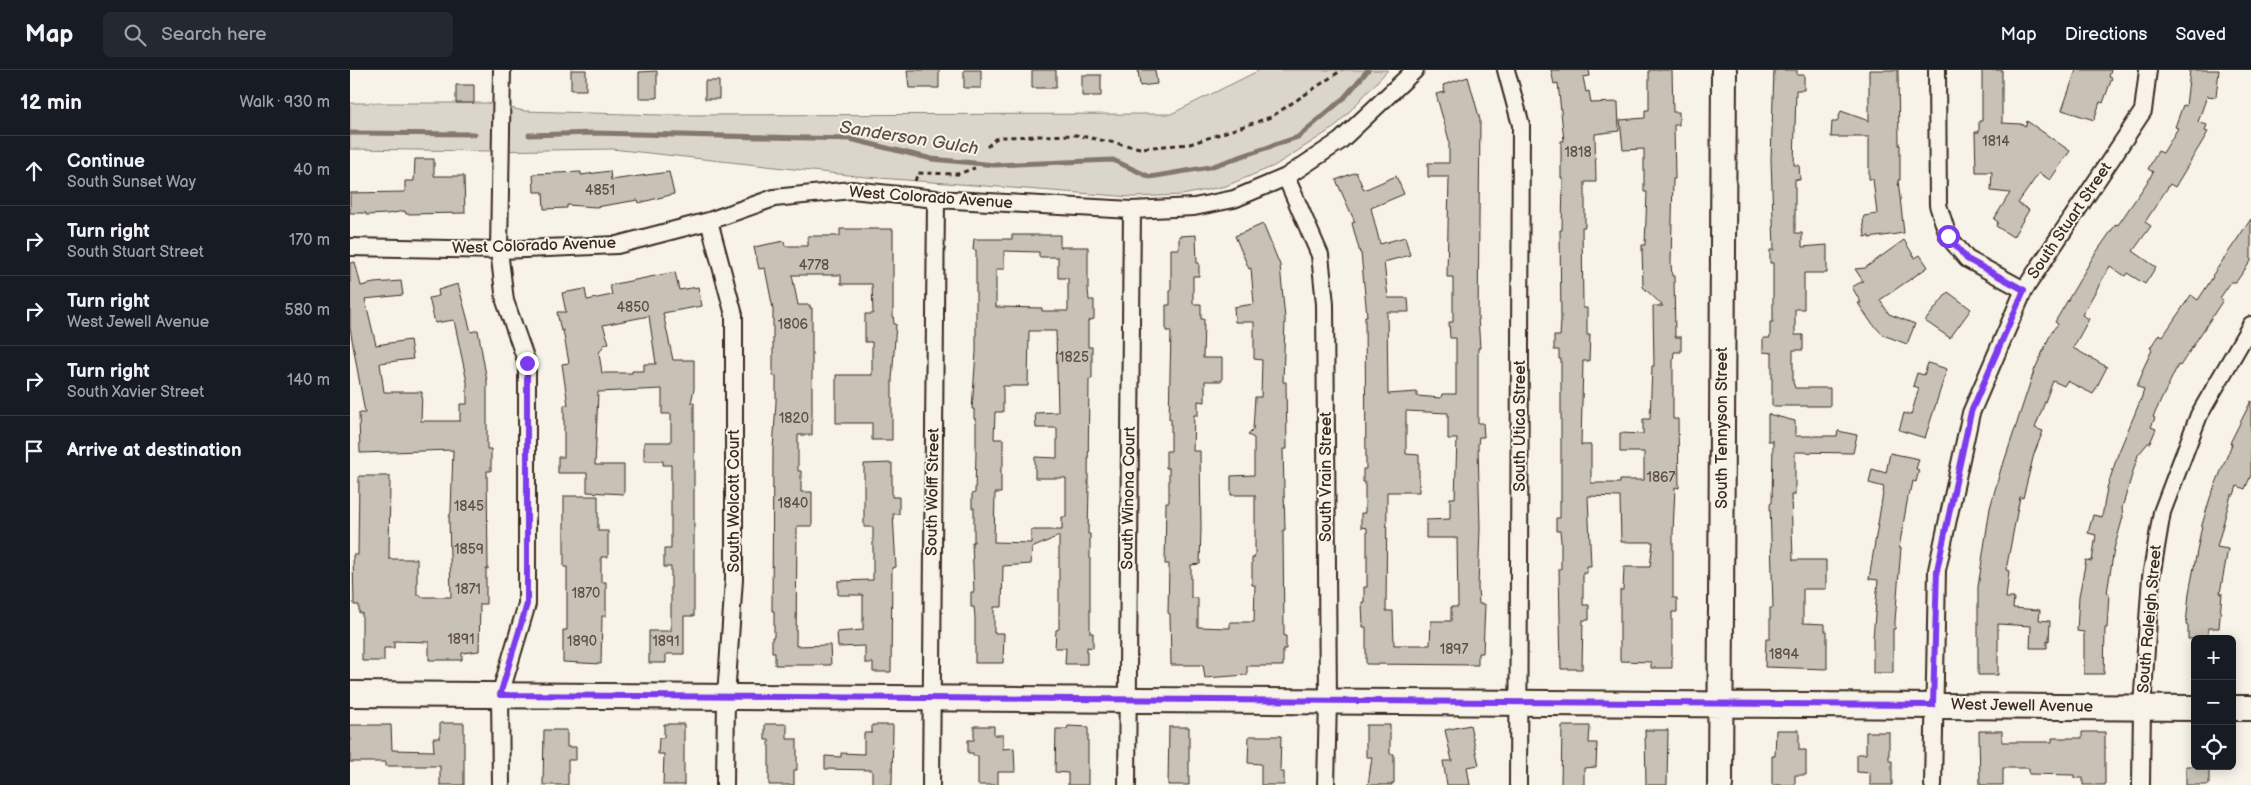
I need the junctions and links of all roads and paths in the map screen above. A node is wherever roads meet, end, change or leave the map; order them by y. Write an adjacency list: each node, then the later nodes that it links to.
1 (502, 70): 16 (street)
2 (1342, 70): 8 (path)
3 (1415, 70): 10 (street, West Colorado Avenue)
4 (1506, 70): 25 (street, South Utica Street)
5 (1724, 70): 26 (main road, South Tennyson Street)
6 (1937, 70): 17 (street)
7 (2148, 70): 17 (street, South Stuart Street)
8 (987, 147)
9 (975, 168): 11 (path)
10 (1286, 177): 13 (street, West Colorado Avenue); 23 (street, South Vrain Street)
11 (909, 196): 12 (street, West Colorado Avenue); 14 (street, West Colorado Avenue)
12 (936, 199): 13 (street, West Colorado Avenue); 22 (street, South Wolff Street)
13 (1132, 210): 24 (street, South Winona Court)
14 (709, 221): 16 (street, West Colorado Avenue); 21 (street, South Wolcott Court)
15 (350, 247): 16 (street, West Colorado Avenue)
16 (499, 250): 20 (street)
17 (2024, 290): 27 (street, South Stuart Street)
18 (2251, 325): 28 (street, South Raleigh Street)
19 (350, 694): 20 (main road, West Jewell Avenue)
20 (500, 695): 21 (main road, West Jewell Avenue); 32 (street)
21 (726, 697): 22 (main road, West Jewell Avenue); 33 (street, South Wolcott Court)
22 (931, 699): 24 (main road, West Jewell Avenue); 34 (street, South Wolff Street)
23 (1328, 700): 24 (main road, West Jewell Avenue); 25 (main road, West Jewell Avenue); 36 (street, South Vrain Street)
24 (1127, 701): 35 (street, South Winona Court)
25 (1519, 702): 26 (main road, West Jewell Avenue); 37 (street, South Utica Street)
26 (1720, 704): 27 (main road, West Jewell Avenue); 38 (main road, South Tennyson Street)
27 (1933, 705): 28 (main road, West Jewell Avenue); 39 (street, South Stuart Street)
28 (2142, 707): 29 (main road, West Jewell Avenue); 40 (street, South Raleigh Street)
29 (2191, 708)
30 (2236, 708): 31 (main road)
31 (2251, 708)
32 (500, 785)
33 (725, 785)
34 (931, 785)
35 (1127, 785)
36 (1326, 785)
37 (1518, 785)
38 (1720, 785)
39 (1933, 785)
40 (2142, 785)

